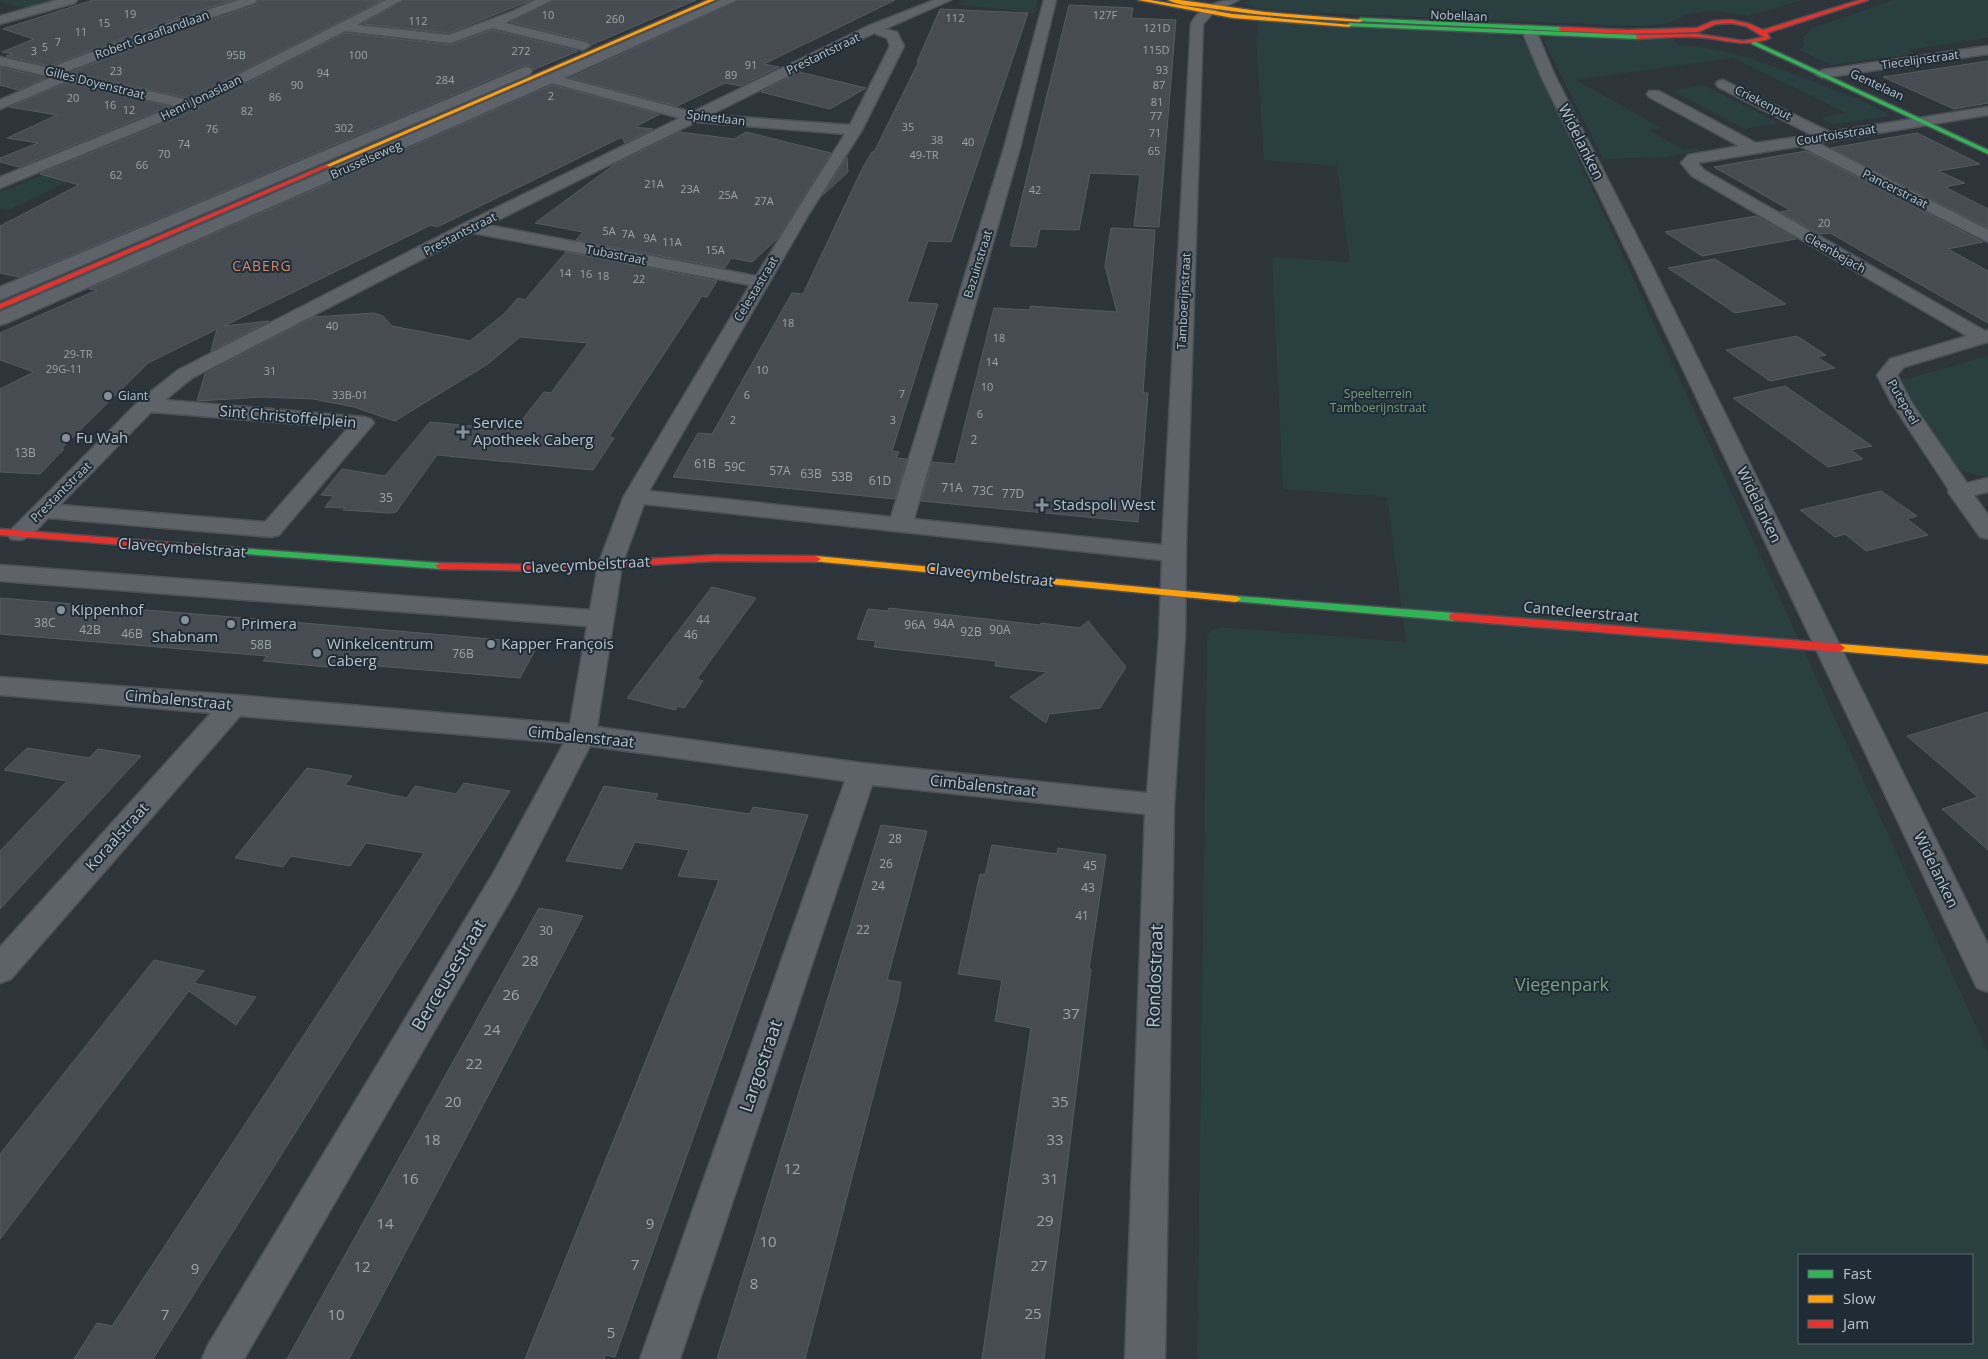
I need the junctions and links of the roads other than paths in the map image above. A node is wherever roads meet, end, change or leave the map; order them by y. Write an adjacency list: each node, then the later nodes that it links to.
1 (71, 0): 16 (street)
2 (251, 0): 31 (street, Robert Graaflandlaan)
3 (396, 0): 19 (street, Henri Jonaslaan)
4 (546, 0): 17 (street)
5 (694, 0): 25 (street, Brusselseweg)
6 (712, 0): 51 (street, Brusselseweg)
7 (731, 0): 32 (street, Brusselseweg)
8 (945, 0): 20 (street, Prestantstraat)
9 (1050, 0): 59 (street, Bazuinstraat)
10 (1141, 0): 15 (street)
11 (1171, 0): 15 (street)
12 (1233, 0): 15 (street)
13 (1832, 0): 18 (street)
14 (1865, 0): 21 (street)
15 (1211, 10): 22 (street, Nobellaan); 23 (street, Nobellaan); 63 (street, Tamboerijnstraat)
16 (0, 20)
17 (493, 24): 19 (street); 25 (street)
18 (1746, 25): 21 (street); 23 (street)
19 (343, 27): 36 (street, Henri Jonaslaan)
20 (873, 29): 38 (street, Prestantstraat); 40 (street, Celestastraat)
21 (1764, 32): 24 (street)
22 (1530, 33): 23 (street, Nobellaan); 68 (street, Widelanken)
23 (1705, 34): 24 (street)
24 (1754, 43): 30 (street, Gentelaan)
25 (583, 46): 50 (street, Brusselseweg)
26 (1988, 50): 30 (street, Tiecelijnstraat)
27 (50, 56): 29 (street)
28 (0, 61): 29 (street, Gilles Doyenstraat)
29 (26, 66): 31 (street, Gilles Doyenstraat)
30 (1822, 74): 39 (street, Gentelaan)
31 (59, 75): 35 (street, Robert Graaflandlaan); 36 (street, Gilles Doyenstraat)
32 (551, 79): 38 (street, Spinetlaan); 52 (street, Brusselseweg)
33 (1723, 84): 41 (street, Criekenput)
34 (1654, 94): 43 (street)
35 (0, 105)
36 (190, 105): 46 (street, Henri Jonaslaan)
37 (1988, 111): 39 (street, Courtoisstraat)
38 (696, 118): 40 (street, Spinetlaan); 47 (street, Prestantstraat)
39 (1923, 121): 41 (street, Courtoisstraat); 44 (street, Gentelaan)
40 (855, 130): 49 (street, Celestastraat)
41 (1829, 137): 42 (street, Courtoisstraat)
42 (1802, 141): 43 (street, Courtoisstraat); 48 (street, Pancerstraat)
43 (1755, 149): 45 (street, Courtoisstraat)
44 (1988, 152)
45 (1689, 166): 53 (street, Cleenbejach)
46 (0, 183)
47 (471, 228): 49 (street, Tubastraat); 54 (street, Prestantstraat)
48 (1988, 237)
49 (761, 282): 57 (street, Celestastraat)
50 (0, 294)
51 (0, 307)
52 (0, 320)
53 (1985, 337): 56 (street, Putepeel)
54 (146, 405): 58 (street, Prestantstraat); 58 (street, Sint Christoffelplein)
55 (1988, 485): 56 (street)
56 (1959, 492): 61 (street)
57 (634, 496): 59 (street); 64 (street, Celestastraat)
58 (44, 511): 62 (street, Prestantstraat)
59 (900, 526): 63 (street)
60 (0, 532): 62 (street, Clavecymbelstraat)
61 (1988, 532)
62 (19, 534): 64 (street, Clavecymbelstraat)
63 (1173, 554): 66 (street, Tamboerijnstraat)
64 (610, 564): 66 (street, Clavecymbelstraat); 67 (street, Berceusestraat)
65 (0, 572): 67 (street)
66 (1172, 594): 68 (street, Cantecleerstraat); 74 (street, Rondostraat)
67 (602, 619): 72 (street, Berceusestraat)
68 (1828, 647): 69 (street, Cantecleerstraat); 76 (street, Widelanken)
69 (1988, 660)
70 (0, 686): 71 (street, Cimbalenstraat)
71 (235, 704): 72 (street, Cimbalenstraat); 75 (street, Koraalstraat)
72 (582, 736): 73 (street, Cimbalenstraat); 77 (street, Berceusestraat)
73 (862, 773): 74 (street, Cimbalenstraat); 78 (street, Largostraat)
74 (1160, 805): 79 (street, Rondostraat)
75 (0, 969)
76 (1988, 978)
77 (222, 1359)
78 (660, 1359)
79 (1145, 1359)

